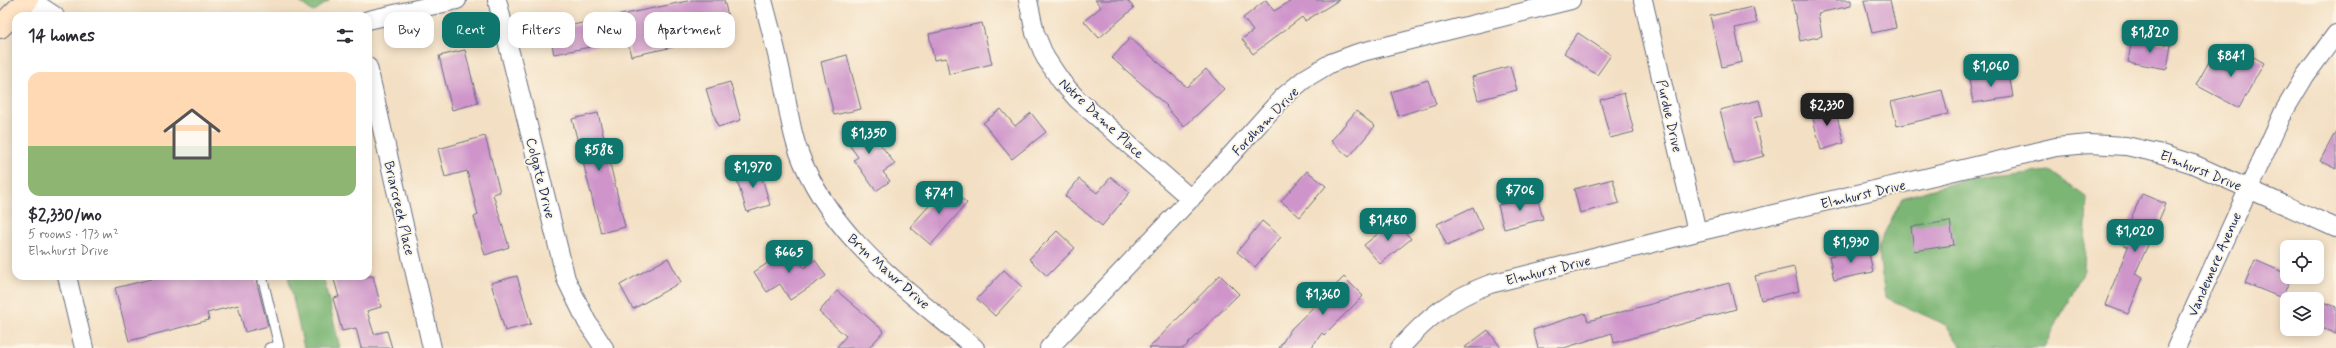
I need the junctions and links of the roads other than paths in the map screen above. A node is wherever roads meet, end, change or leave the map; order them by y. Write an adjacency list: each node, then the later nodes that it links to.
1 (27, 0): 9 (street)
2 (30, 0): 10 (street)
3 (457, 0): 12 (street)
4 (497, 0): 25 (street, Colgate Drive)
5 (763, 0): 26 (street, Bryn Mawr Drive)
6 (1028, 0): 17 (street, Notre Dame Place)
7 (1571, 0): 17 (street, Fordham Drive)
8 (1644, 0): 19 (street, Purdue Drive)
9 (15, 12)
10 (49, 12)
11 (12, 15): 13 (street)
12 (372, 19)
13 (0, 27)
14 (2336, 34): 16 (street, Vandemere Avenue)
15 (372, 85): 24 (street, Briarcreek Place)
16 (2248, 189): 18 (street, Elmhurst Drive); 19 (street, Elmhurst Drive); 29 (street, Vandemere Avenue)
17 (1191, 199): 27 (street, Fordham Drive)
18 (2336, 228)
19 (1697, 232): 28 (street, Elmhurst Drive)
20 (69, 280): 22 (street)
21 (263, 280): 23 (lane)
22 (84, 348)
23 (269, 348)
24 (432, 348)
25 (604, 348)
26 (975, 348)
27 (1049, 348)
28 (1400, 348)
29 (2176, 348)

